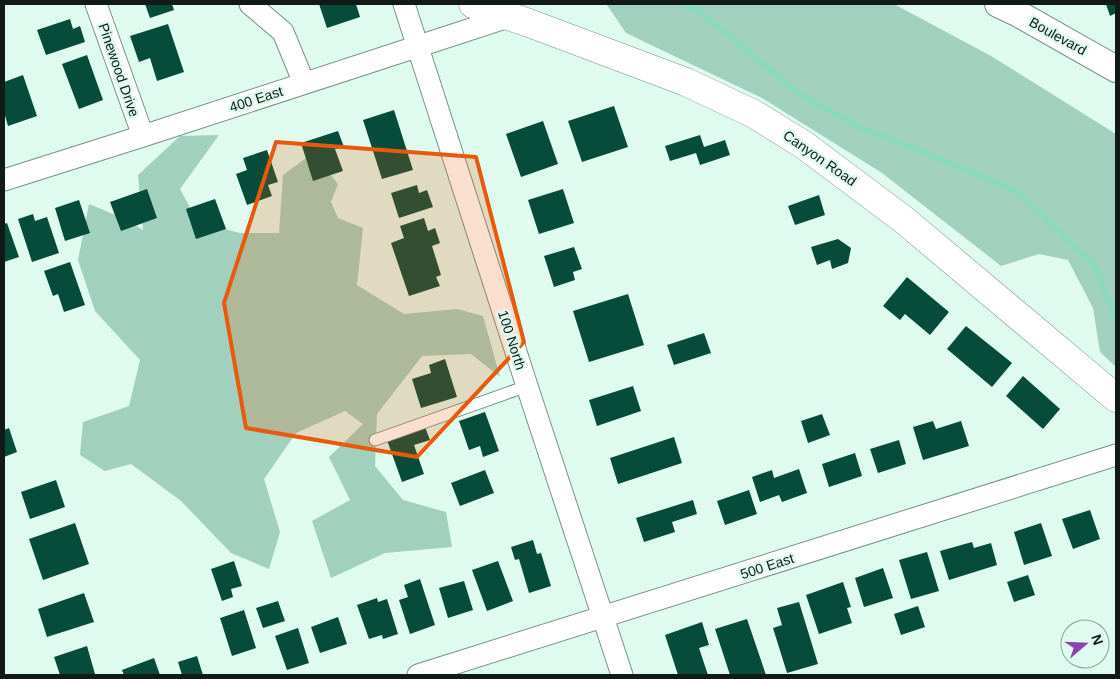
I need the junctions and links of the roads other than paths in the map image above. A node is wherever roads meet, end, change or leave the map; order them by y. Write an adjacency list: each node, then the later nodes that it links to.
1 (96, 4): 10 (street, Pinewood Drive)
2 (250, 4): 9 (street)
3 (404, 4): 7 (street, 100 North)
4 (473, 4): 6 (main road, Canyon Road)
5 (1009, 7): 8 (street, Boulevard)
6 (508, 16): 7 (street, 400 East); 13 (main road, Canyon Road)
7 (418, 46): 9 (street, 400 East); 12 (street, 100 North)
8 (1116, 69)
9 (304, 83): 10 (street, 400 East)
10 (142, 136): 11 (street, 400 East)
11 (4, 180)
12 (527, 386): 14 (lane); 16 (street, 100 North)
13 (1116, 398)
14 (375, 440)
15 (1116, 455): 16 (street, 500 East)
16 (603, 618): 17 (street, 500 East); 18 (street, 100 North)
17 (418, 675)
18 (622, 675)

